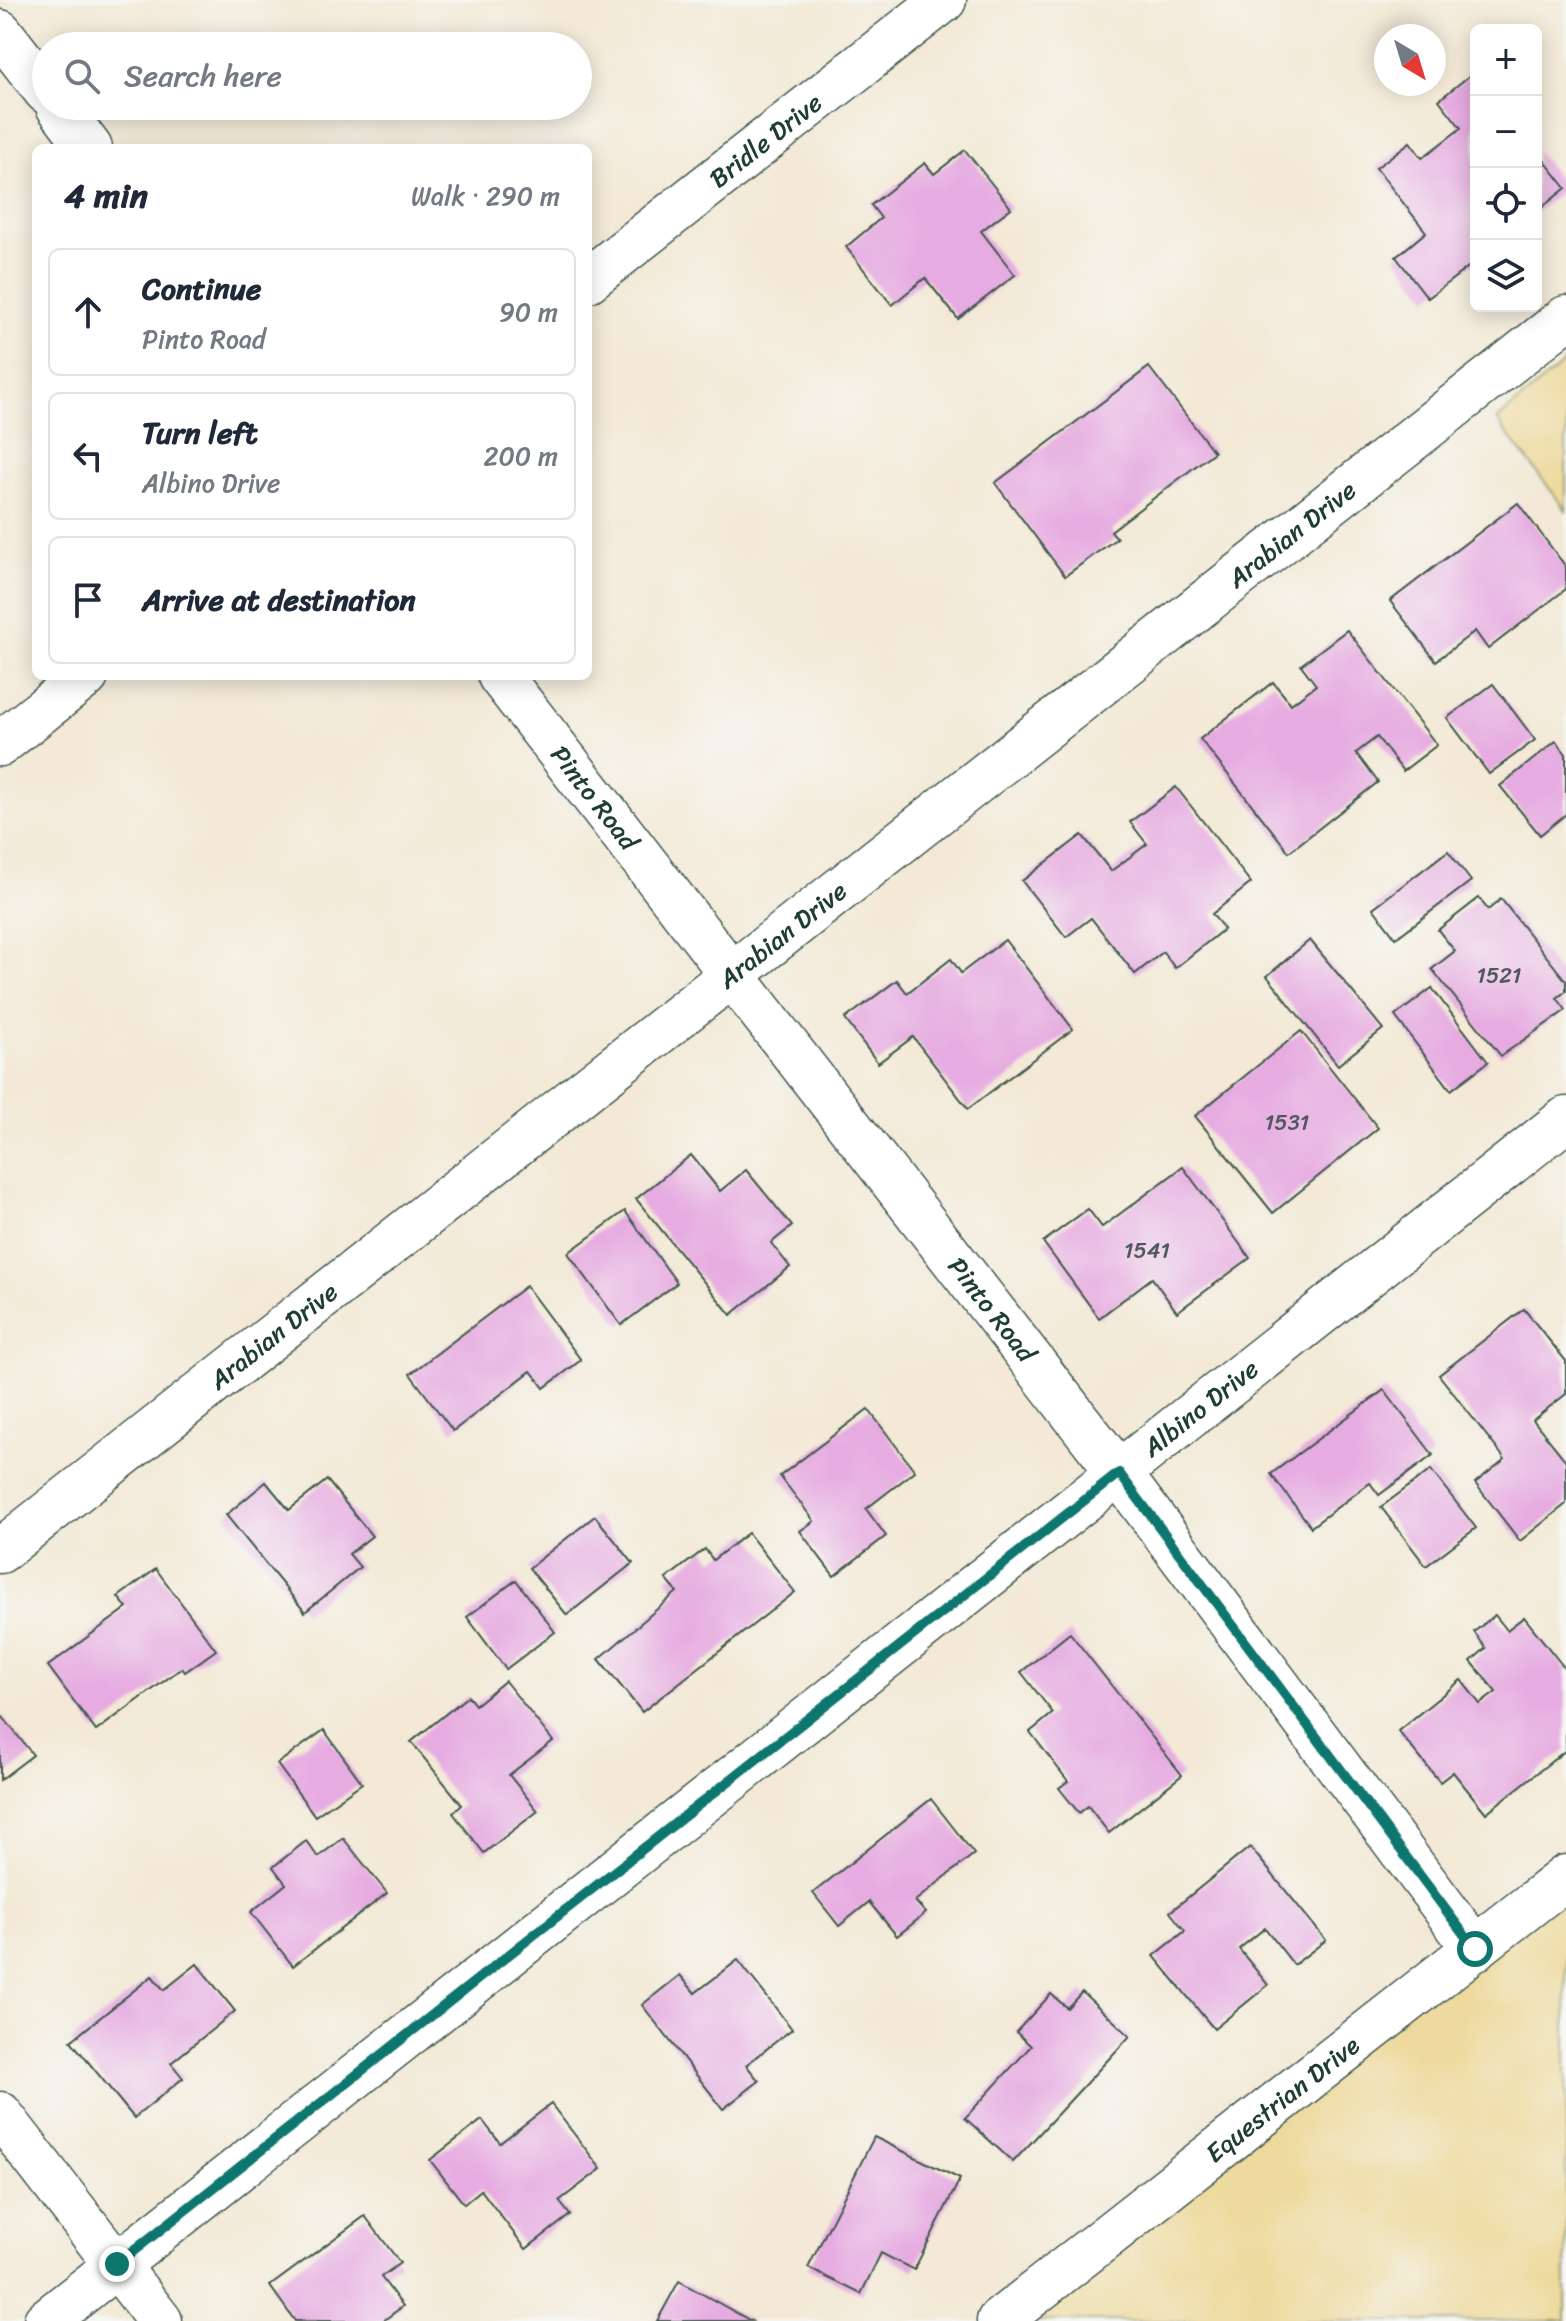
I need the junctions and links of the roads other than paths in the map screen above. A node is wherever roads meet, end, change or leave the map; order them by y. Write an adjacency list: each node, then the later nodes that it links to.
1 (944, 0): 6 (street, Bridle Drive)
2 (0, 32): 3 (street)
3 (32, 73)
4 (69, 120): 5 (street)
5 (87, 144)
6 (592, 277)
7 (1566, 318): 11 (street, Arabian Drive)
8 (81, 680): 10 (street)
9 (503, 680): 11 (street, Pinto Road)
10 (0, 744)
11 (731, 974): 13 (street, Pinto Road); 14 (street, Arabian Drive)
12 (1566, 1119): 13 (street, Albino Drive)
13 (1119, 1473): 16 (street, Pinto Road); 18 (street, Albino Drive)
14 (0, 1551)
15 (1566, 1877): 16 (street, Equestrian Drive)
16 (1475, 1949): 21 (street, Equestrian Drive)
17 (0, 2114): 18 (street)
18 (117, 2264): 19 (street, Albino Drive); 20 (street)
19 (46, 2321)
20 (160, 2321)
21 (999, 2321)

